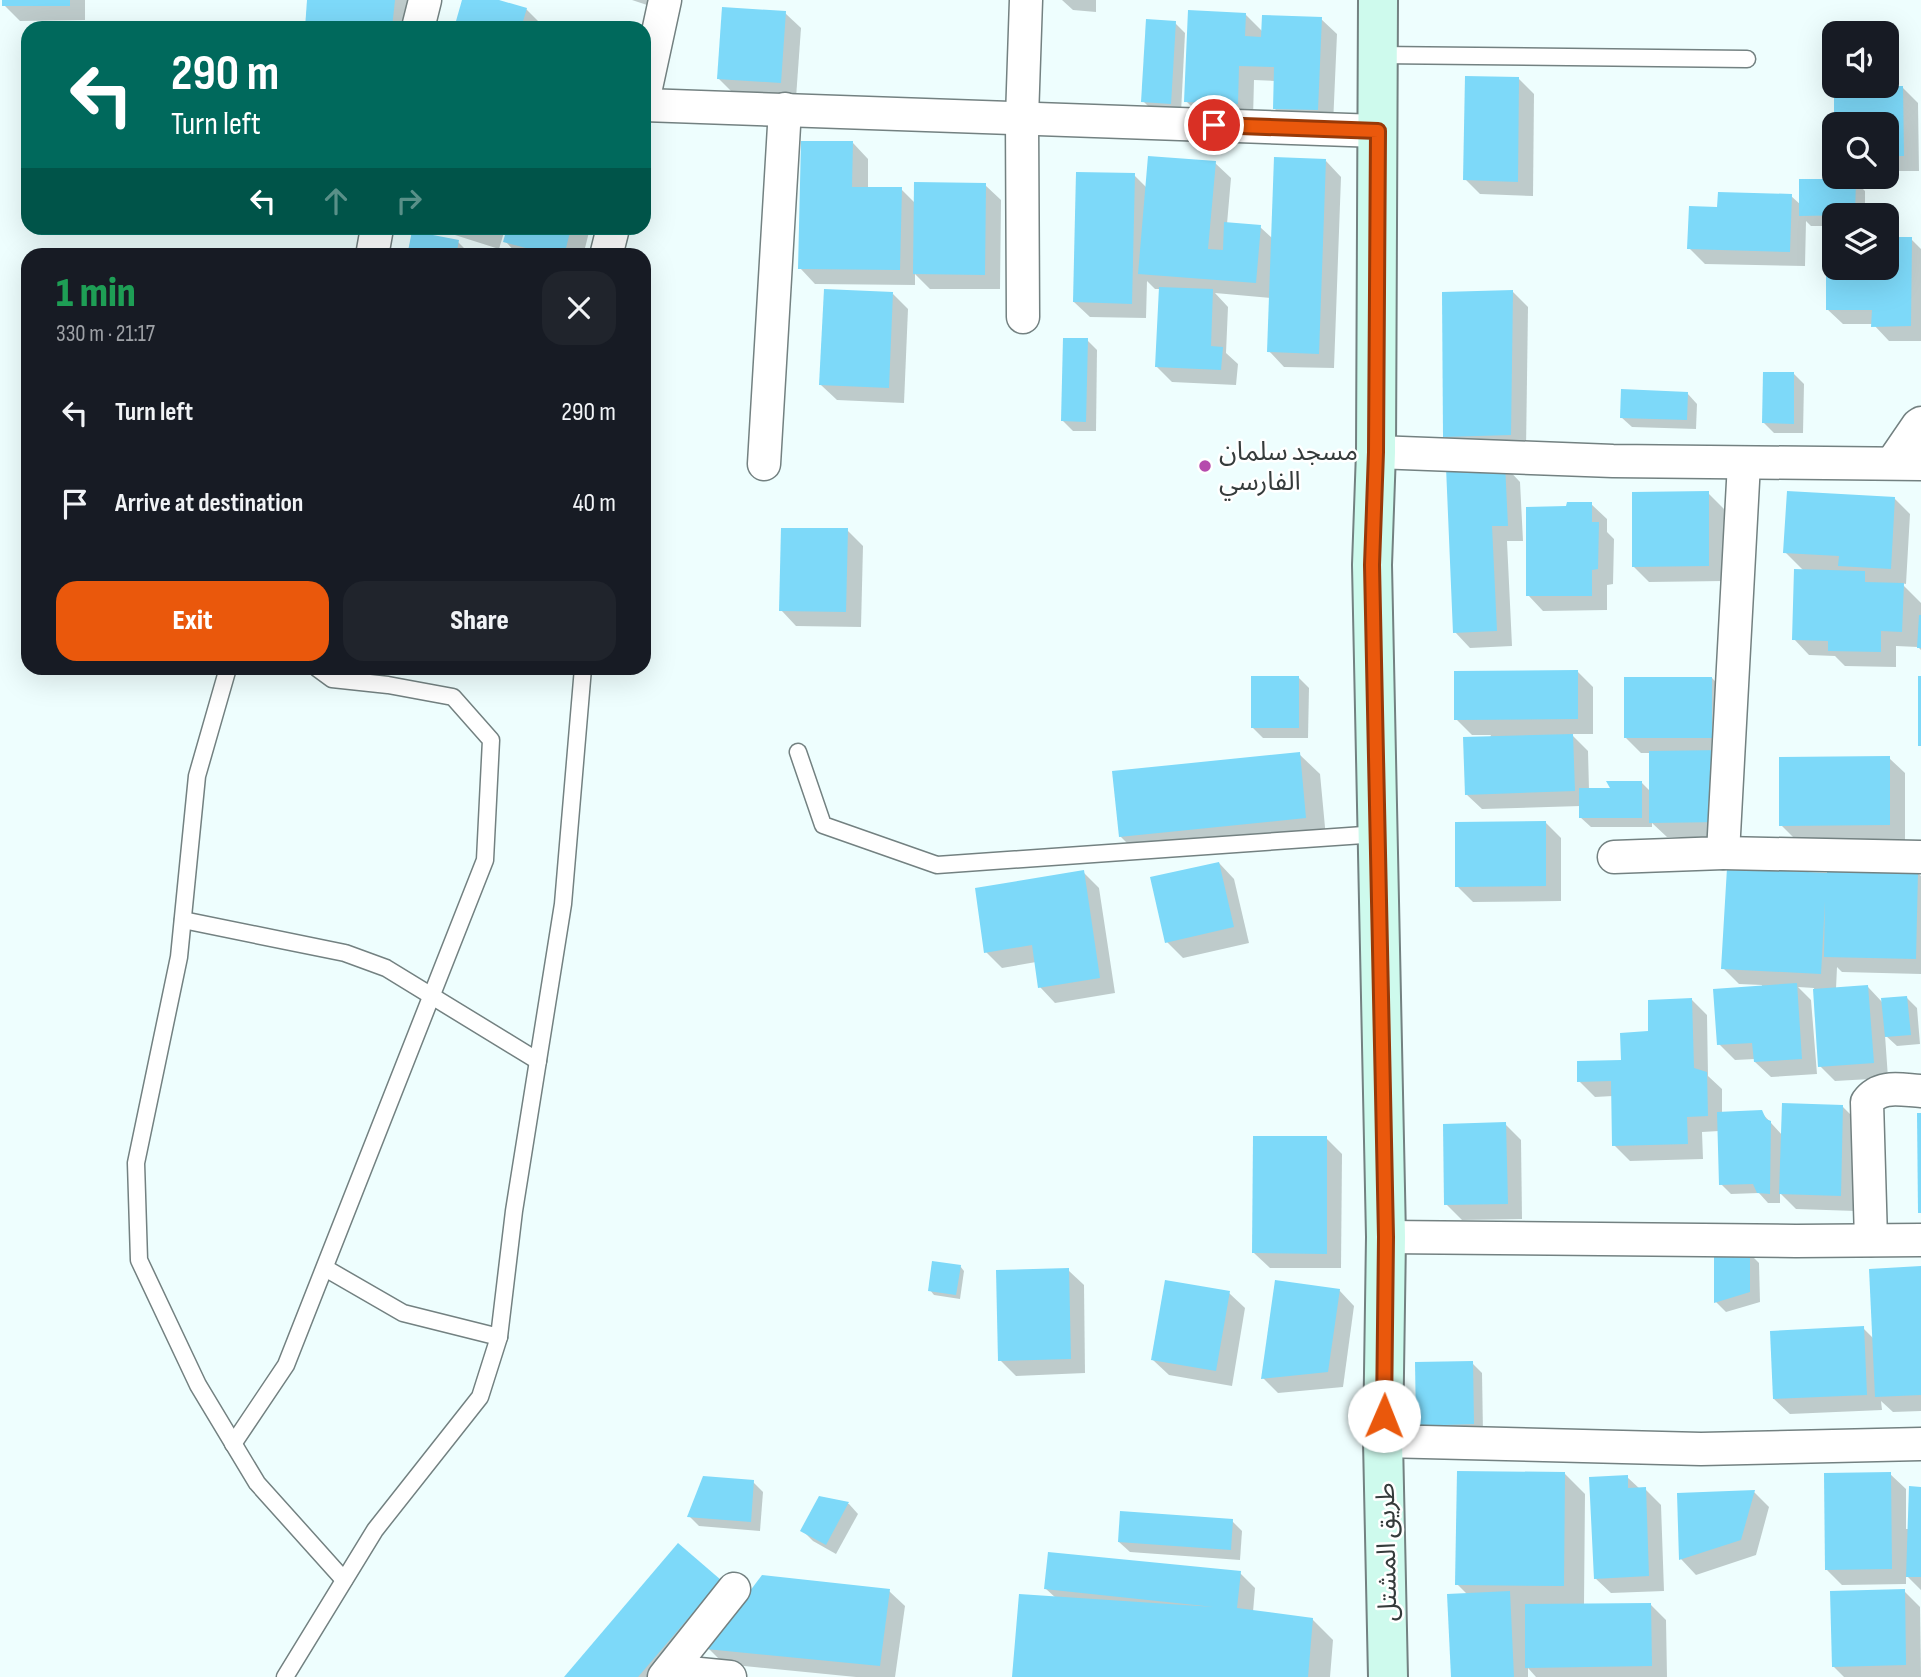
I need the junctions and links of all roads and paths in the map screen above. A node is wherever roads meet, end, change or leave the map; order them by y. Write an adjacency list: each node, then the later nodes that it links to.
1 (425, 0): 5 (street)
2 (666, 0): 8 (street)
3 (1026, 0): 11 (street)
4 (1378, 0): 6 (main road, طريق المشتل)
5 (420, 21)
6 (1378, 55): 7 (lane); 12 (main road, طريق المشتل)
7 (1747, 59)
8 (651, 66)
9 (651, 105): 10 (street)
10 (785, 109): 11 (street); 18 (street)
11 (1023, 118): 12 (street); 13 (street)
12 (1378, 131): 15 (main road, طريق المشتل)
13 (1023, 317)
14 (1921, 423): 17 (street)
15 (1376, 452): 16 (street); 23 (main road, طريق المشتل)
16 (1744, 463): 17 (street); 24 (street)
17 (1906, 463)
18 (764, 464)
19 (226, 675): 27 (lane)
20 (327, 675): 28 (lane)
21 (582, 675): 29 (lane)
22 (798, 752): 23 (lane)
23 (1378, 834): 31 (main road, طريق المشتل)
24 (1723, 853): 25 (street); 26 (street)
25 (1614, 857)
26 (1921, 857)
27 (183, 920): 28 (lane); 37 (lane)
28 (432, 997): 29 (lane); 34 (lane)
29 (538, 1061): 35 (lane)
30 (1921, 1091): 32 (street)
31 (1386, 1237): 32 (street); 36 (main road, طريق المشتل)
32 (1871, 1240): 33 (street)
33 (1921, 1240)
34 (324, 1268): 35 (lane); 37 (lane)
35 (499, 1337): 39 (lane)
36 (1383, 1441): 38 (street); 44 (main road, طريق المشتل)
37 (233, 1444): 39 (lane)
38 (1921, 1444)
39 (344, 1580): 42 (lane)
40 (734, 1589): 41 (street)
41 (667, 1674): 43 (street)
42 (285, 1677)
43 (730, 1677)
44 (1388, 1677)

